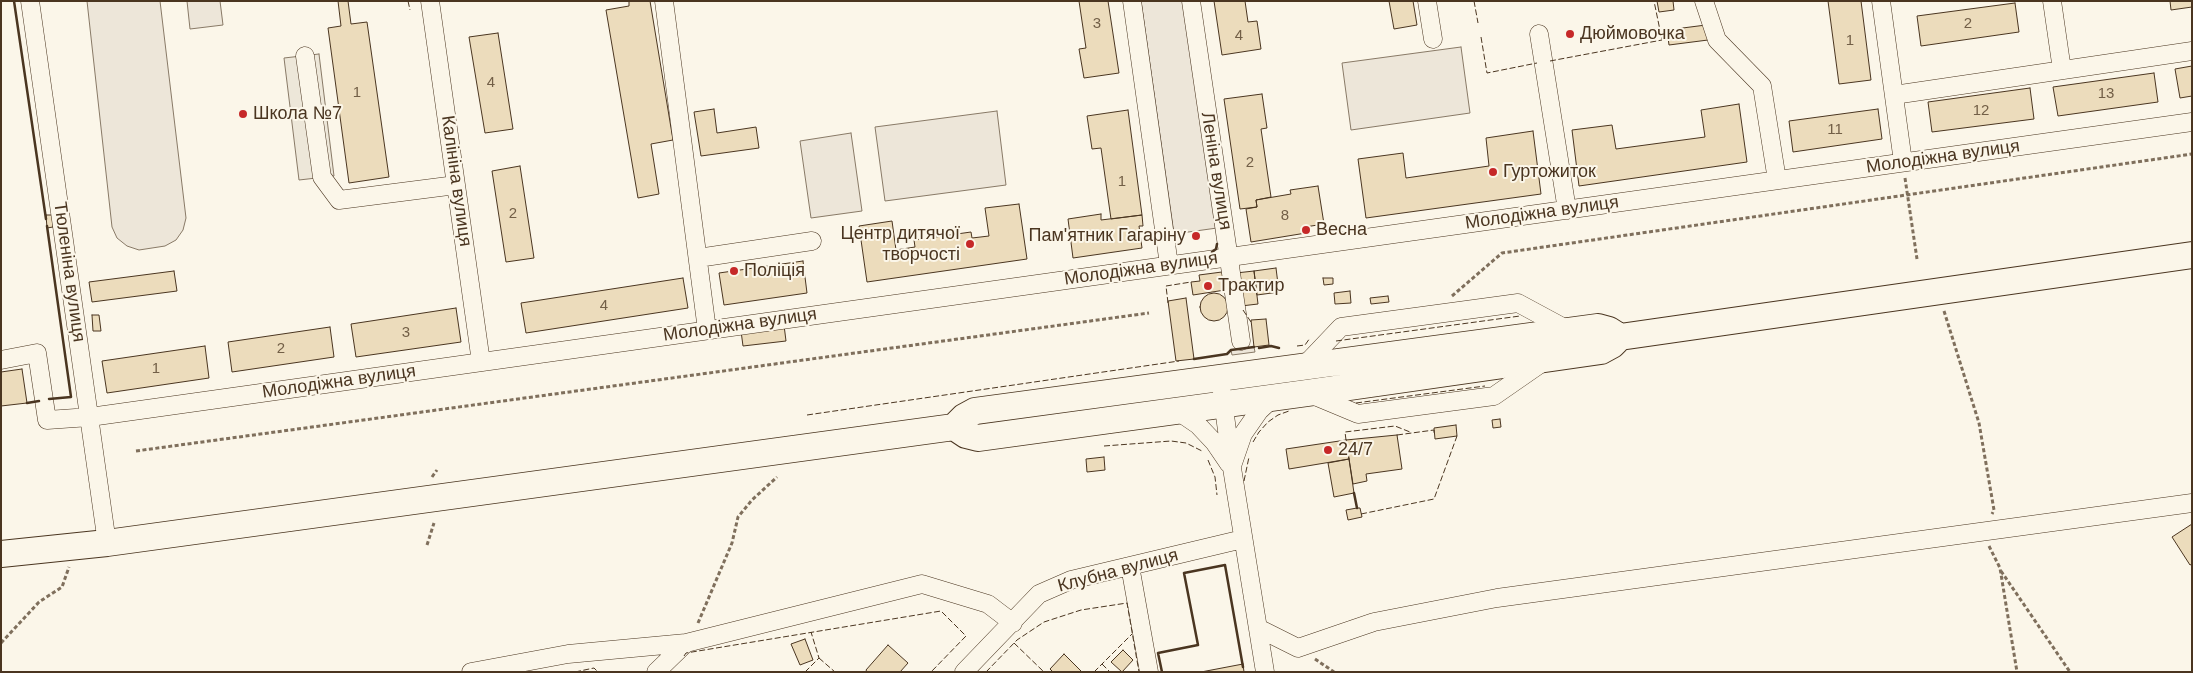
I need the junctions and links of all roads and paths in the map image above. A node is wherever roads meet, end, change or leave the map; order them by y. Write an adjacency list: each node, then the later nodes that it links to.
1 (30, 1): 45 (street, Тюленіна вулиця)
2 (430, 1): 20 (street, Калініна вулиця)
3 (664, 1): 26 (street)
4 (1132, 1): 28 (street)
5 (1191, 1): 25 (street, Леніна вулиця)
6 (1427, 1): 11 (street)
7 (1704, 1): 19 (street)
8 (1881, 1): 15 (street)
9 (2052, 1): 14 (street)
10 (1539, 34): 22 (street)
11 (1433, 39)
12 (2192, 51): 14 (street)
13 (305, 56): 20 (street)
14 (2062, 70): 15 (street)
15 (1894, 95): 18 (street)
16 (2192, 122): 18 (street, Молодіжна вулиця)
17 (2192, 154): 21 (path)
18 (1903, 162): 19 (street, Молодіжна вулиця); 21 (path)
19 (1777, 180): 22 (street, Молодіжна вулиця)
20 (456, 185): 37 (street, Калініна вулиця)
21 (1908, 195): 27 (path); 29 (path)
22 (1567, 210): 25 (street, Молодіжна вулиця)
23 (812, 241): 26 (street)
24 (2192, 255): 34 (highway)
25 (1229, 257): 28 (street, Молодіжна вулиця); 35 (street, Леніна вулиця)
26 (698, 258): 32 (street)
27 (1917, 259)
28 (1169, 265): 32 (street, Молодіжна вулиця)
29 (1450, 298)
30 (1943, 309): 52 (path)
31 (1149, 313): 47 (path)
32 (707, 330): 37 (street, Молодіжна вулиця)
33 (1570, 331): 34 (highway); 38 (highway); 38 (street)
34 (1620, 337): 42 (highway)
35 (1240, 340)
36 (1, 360): 45 (street, Молодіжна вулиця)
37 (481, 362): 45 (street, Молодіжна вулиця)
38 (1303, 367): 39 (highway)
39 (1257, 373): 40 (highway); 42 (street)
40 (1221, 378): 41 (highway); 43 (street)
41 (1179, 384): 44 (street); 46 (highway)
42 (1268, 398): 43 (highway); 48 (street)
43 (1224, 404): 44 (highway); 48 (street)
44 (1180, 410): 46 (highway); 48 (street)
45 (90, 417): 54 (street, Тюленіна вулиця)
46 (954, 427): 54 (highway)
47 (136, 451)
48 (1232, 468): 53 (street)
49 (777, 477): 63 (path)
50 (2192, 503): 52 (street)
51 (434, 523): 55 (path)
52 (1982, 531): 59 (path); 61 (street)
53 (1243, 539): 58 (street, Клубна вулиця); 61 (street)
54 (107, 543): 56 (highway)
55 (427, 544)
56 (1, 554)
57 (70, 563): 62 (path)
58 (1130, 566): 60 (street, Клубна вулиця); 67 (street)
59 (2000, 568): 69 (path); 70 (path)
60 (1013, 623): 63 (street); 66 (street, Клубна вулиця)
61 (1258, 628): 68 (street)
62 (1, 643)
63 (686, 643): 64 (street); 65 (street)
64 (471, 672)
65 (656, 672)
66 (964, 672)
67 (1149, 672)
68 (1266, 672)
69 (2017, 672)
70 (2070, 672)

